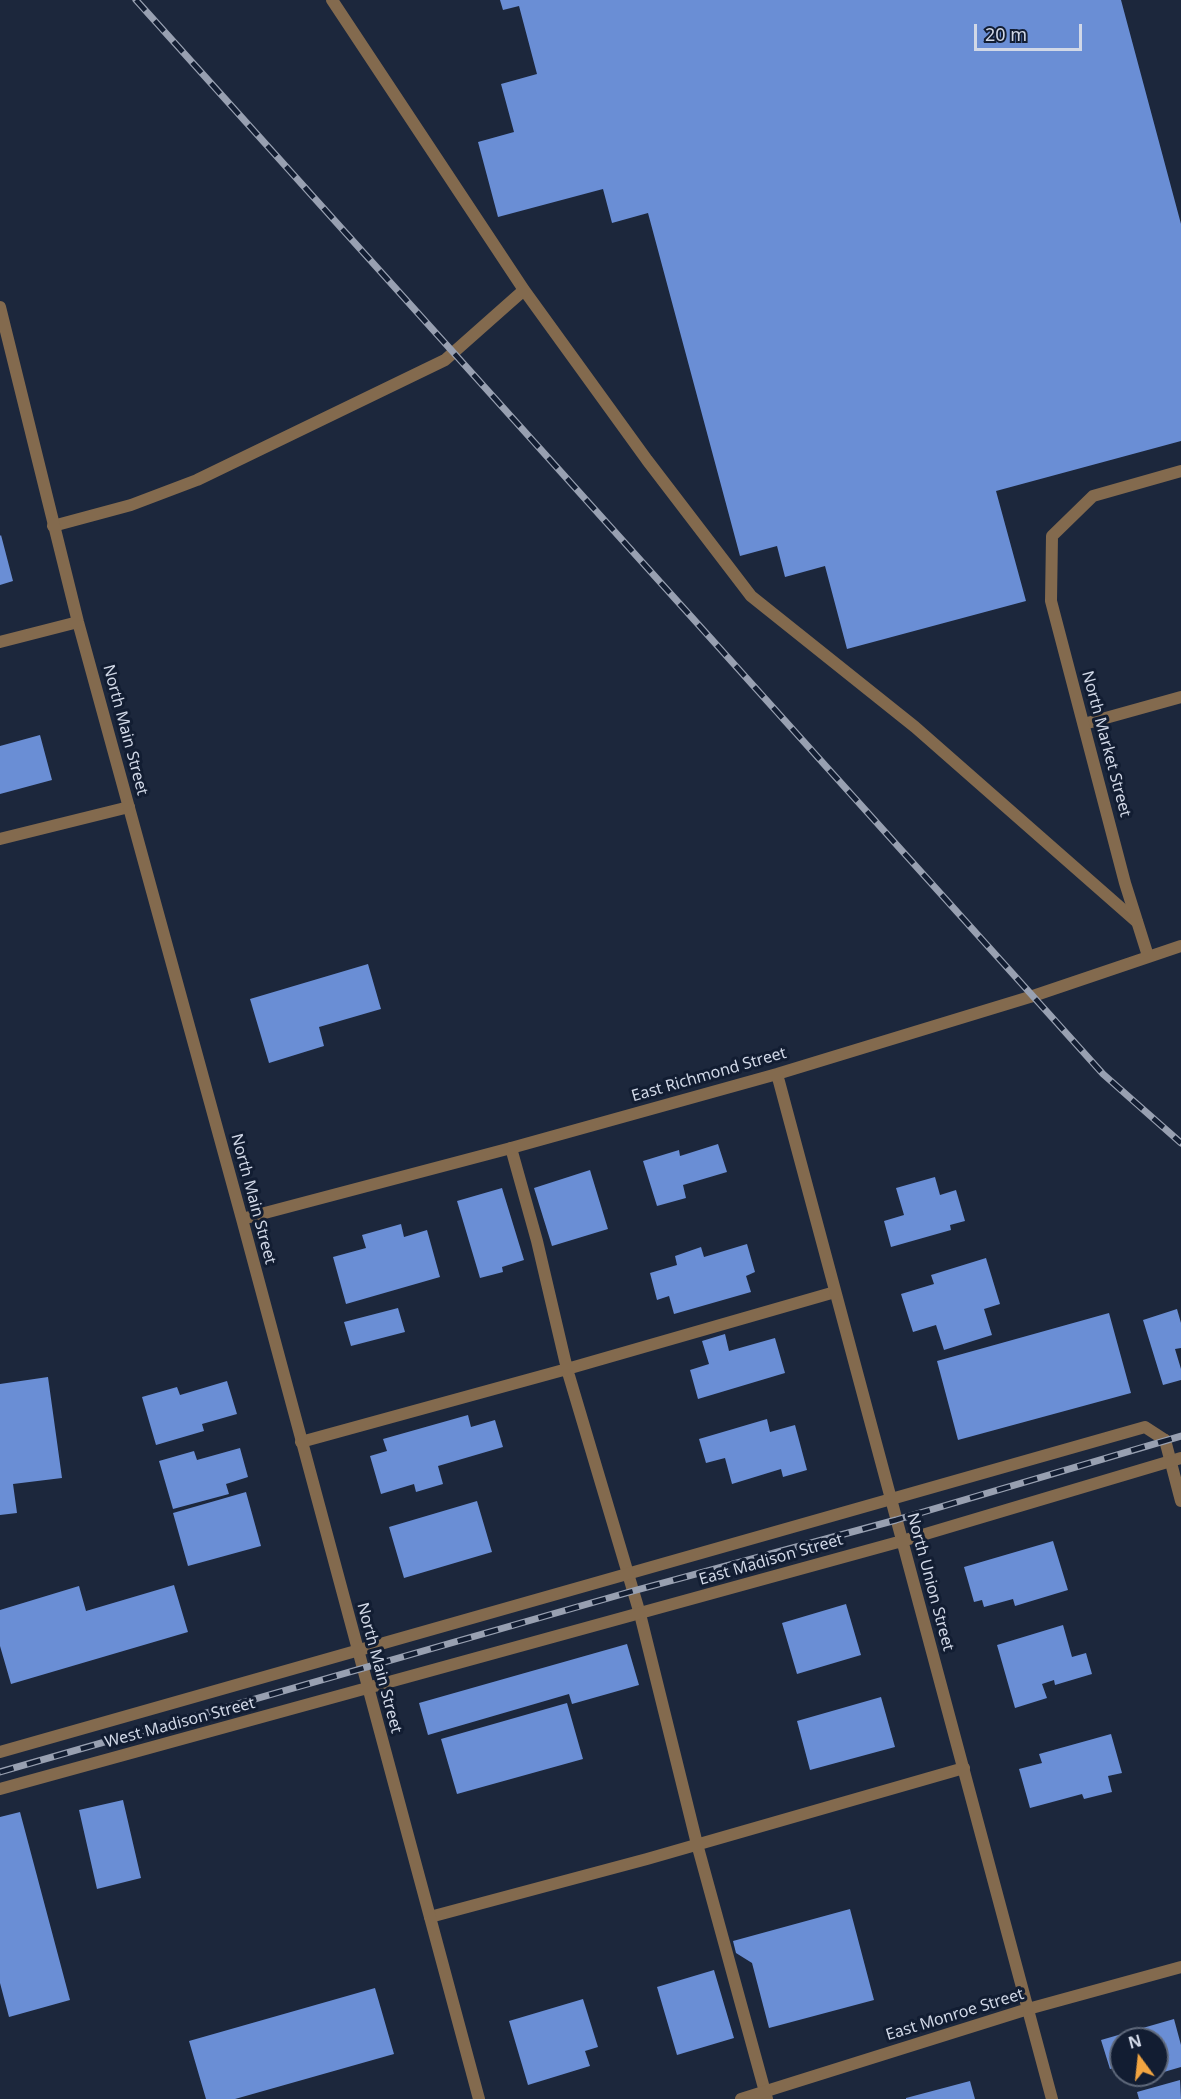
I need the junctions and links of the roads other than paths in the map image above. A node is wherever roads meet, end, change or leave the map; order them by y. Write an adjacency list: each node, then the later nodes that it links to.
1 (333, 0): 2 (street)
2 (524, 290): 5 (street); 12 (street)
3 (0, 307): 5 (street, North Main Street)
4 (1181, 471): 9 (street, North Market Street)
5 (53, 526): 6 (street, North Main Street)
6 (78, 622): 7 (street); 10 (street, North Main Street)
7 (0, 642)
8 (1181, 697): 9 (street)
9 (1084, 724): 12 (street, North Market Street)
10 (129, 807): 11 (street); 17 (street, North Main Street)
11 (0, 839)
12 (1137, 922): 14 (street, North Market Street)
13 (1181, 946): 14 (street, East Richmond Street)
14 (1148, 956): 15 (street, East Richmond Street)
15 (777, 1074): 16 (street, East Richmond Street); 18 (street, North Union Street)
16 (511, 1148): 17 (street, East Richmond Street); 19 (street)
17 (242, 1219): 20 (street, North Main Street)
18 (835, 1292): 19 (street); 22 (street, North Union Street)
19 (567, 1369): 20 (street); 25 (street)
20 (301, 1442): 27 (street, North Main Street)
21 (1176, 1460): 22 (street, East Madison Street); 23 (street); 24 (street, East Madison Street)
22 (891, 1498): 24 (street, North Union Street); 25 (street, East Madison Street)
23 (1181, 1501)
24 (902, 1541): 26 (street, East Madison Street); 30 (street, North Union Street)
25 (629, 1574): 26 (street); 27 (street, East Madison Street)
26 (640, 1614): 28 (street, East Madison Street); 32 (street)
27 (358, 1652): 28 (street, North Main Street); 29 (street, West Madison Street)
28 (368, 1689): 31 (street, West Madison Street); 33 (street, North Main Street)
29 (0, 1752)
30 (964, 1768): 32 (street); 35 (street, North Union Street)
31 (0, 1789)
32 (697, 1844): 33 (street); 36 (street)
33 (430, 1917): 37 (street, North Main Street)
34 (1181, 1967): 35 (street, East Monroe Street)
35 (1028, 2009): 36 (street, East Monroe Street); 39 (street, North Union Street)
36 (766, 2096): 38 (street, East Monroe Street)
37 (479, 2099)
38 (741, 2099)
39 (1052, 2099)

